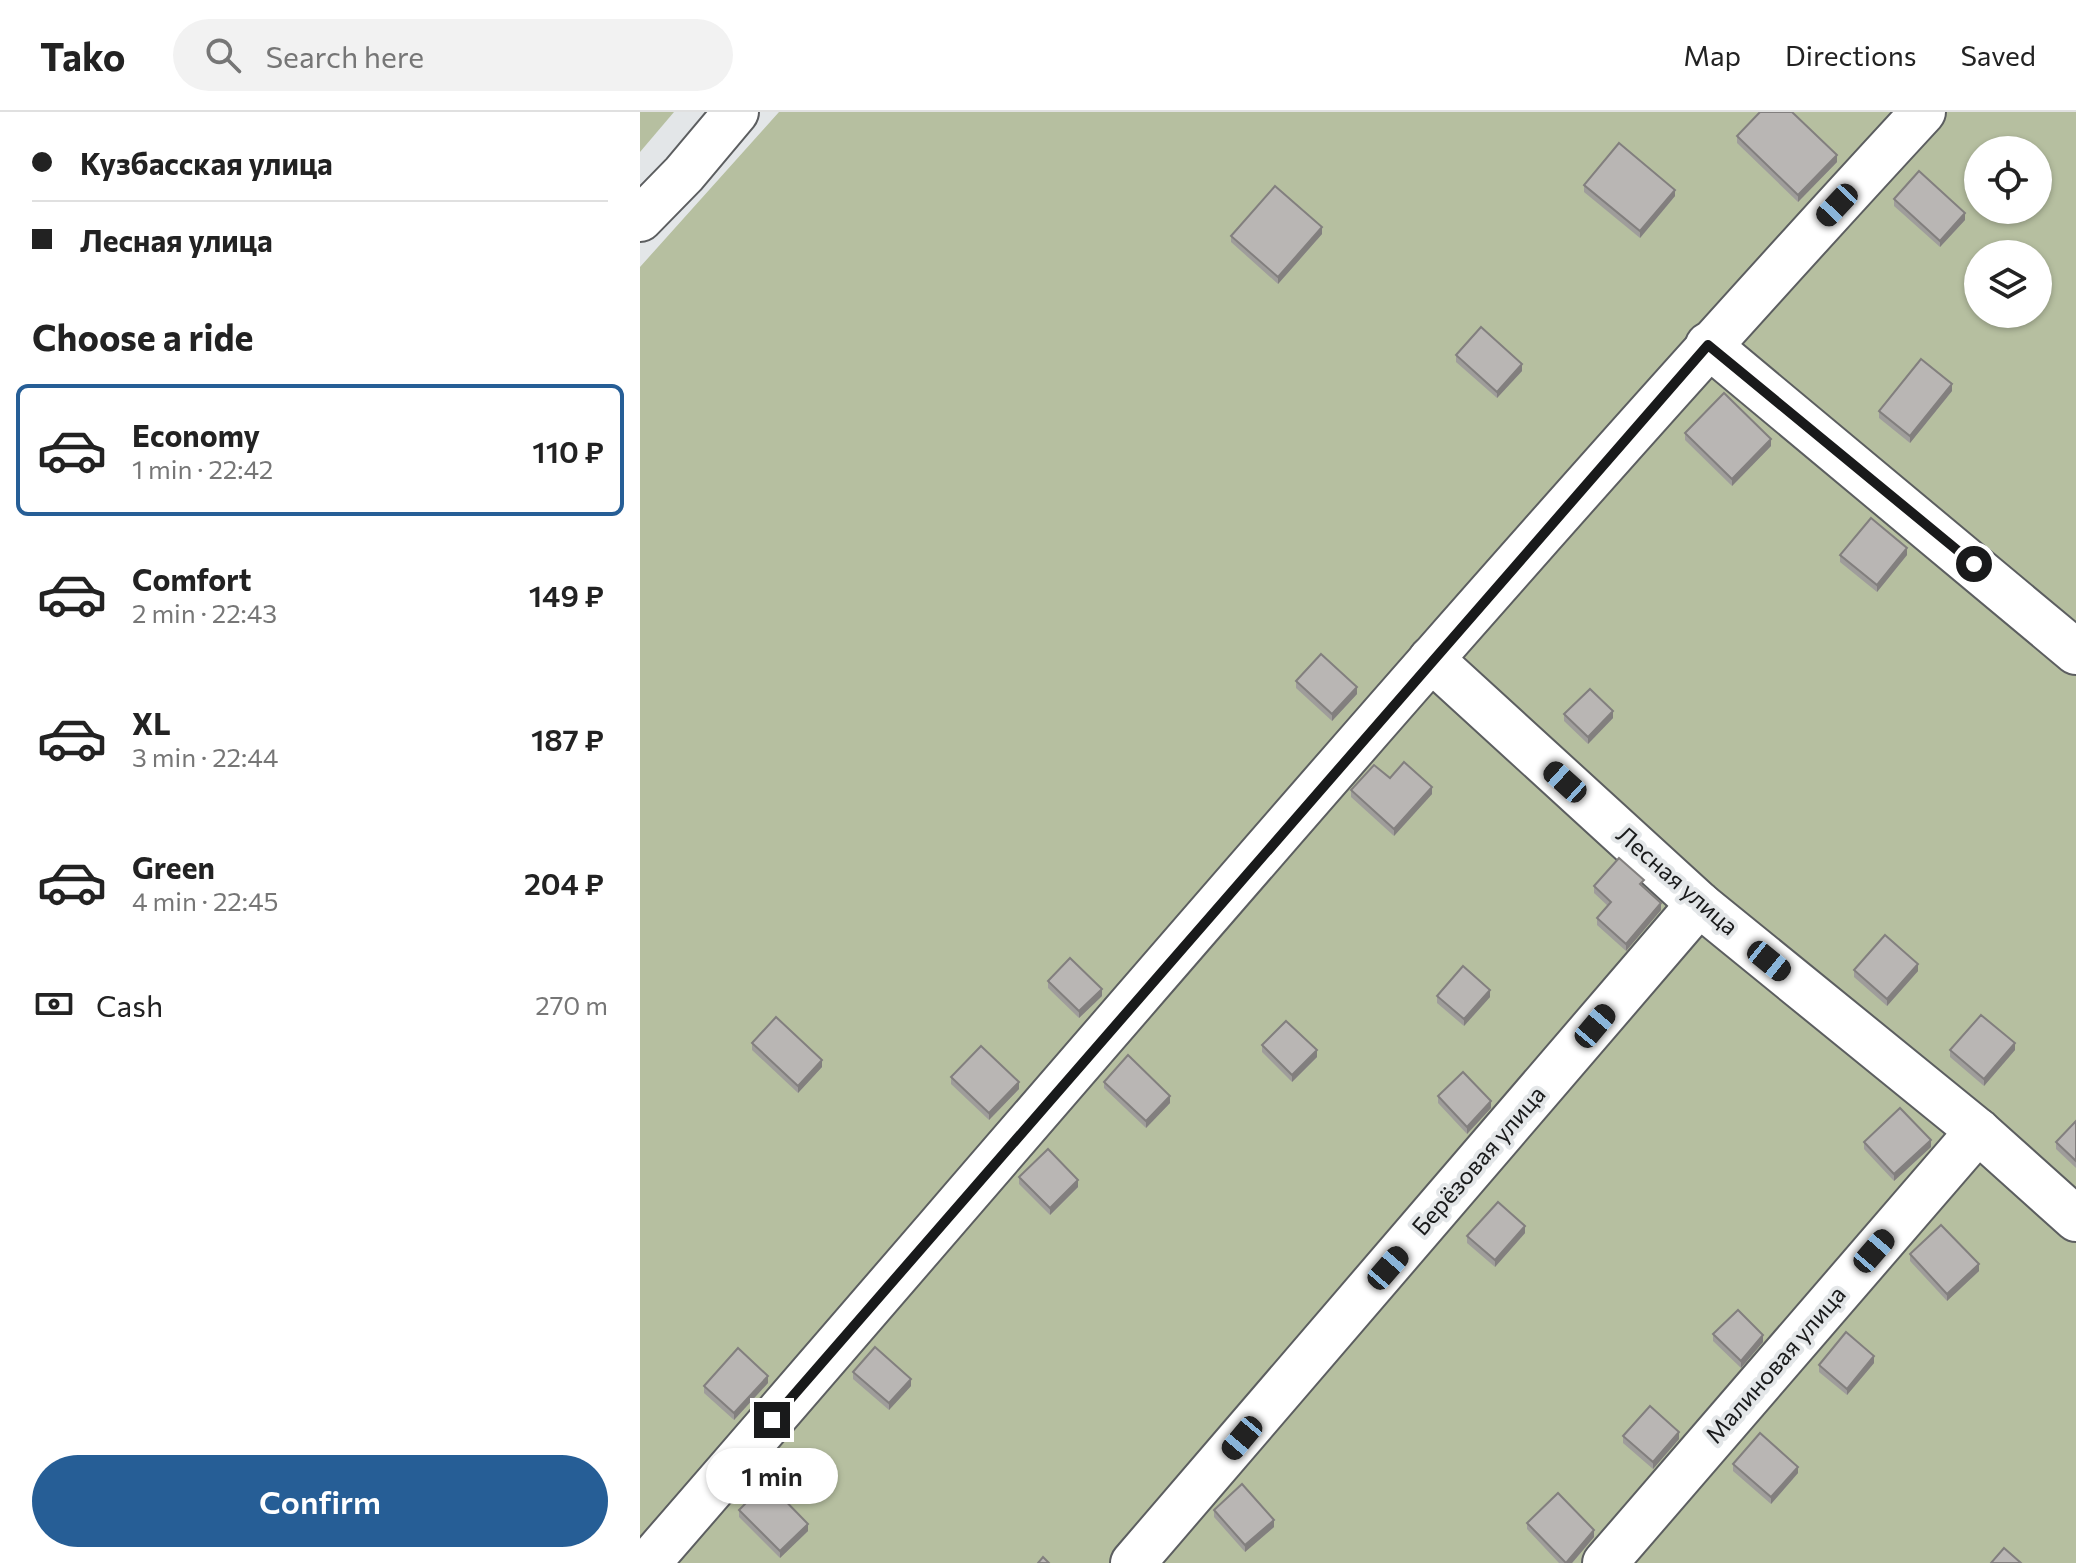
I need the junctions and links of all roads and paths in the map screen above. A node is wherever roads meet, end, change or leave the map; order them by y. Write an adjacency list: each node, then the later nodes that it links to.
1 (736, 112): 3 (street)
2 (1923, 112): 4 (street)
3 (640, 219)
4 (1708, 345): 5 (street); 6 (street)
5 (2076, 652)
6 (1431, 659): 7 (street, Лесная улица); 10 (street)
7 (1699, 904): 8 (street, Лесная улица); 11 (street, Берёзовая улица)
8 (1978, 1131): 9 (street, Лесная улица); 12 (street, Малиновая улица)
9 (2076, 1219)
10 (648, 1563)
11 (1133, 1563)
12 (1605, 1563)

